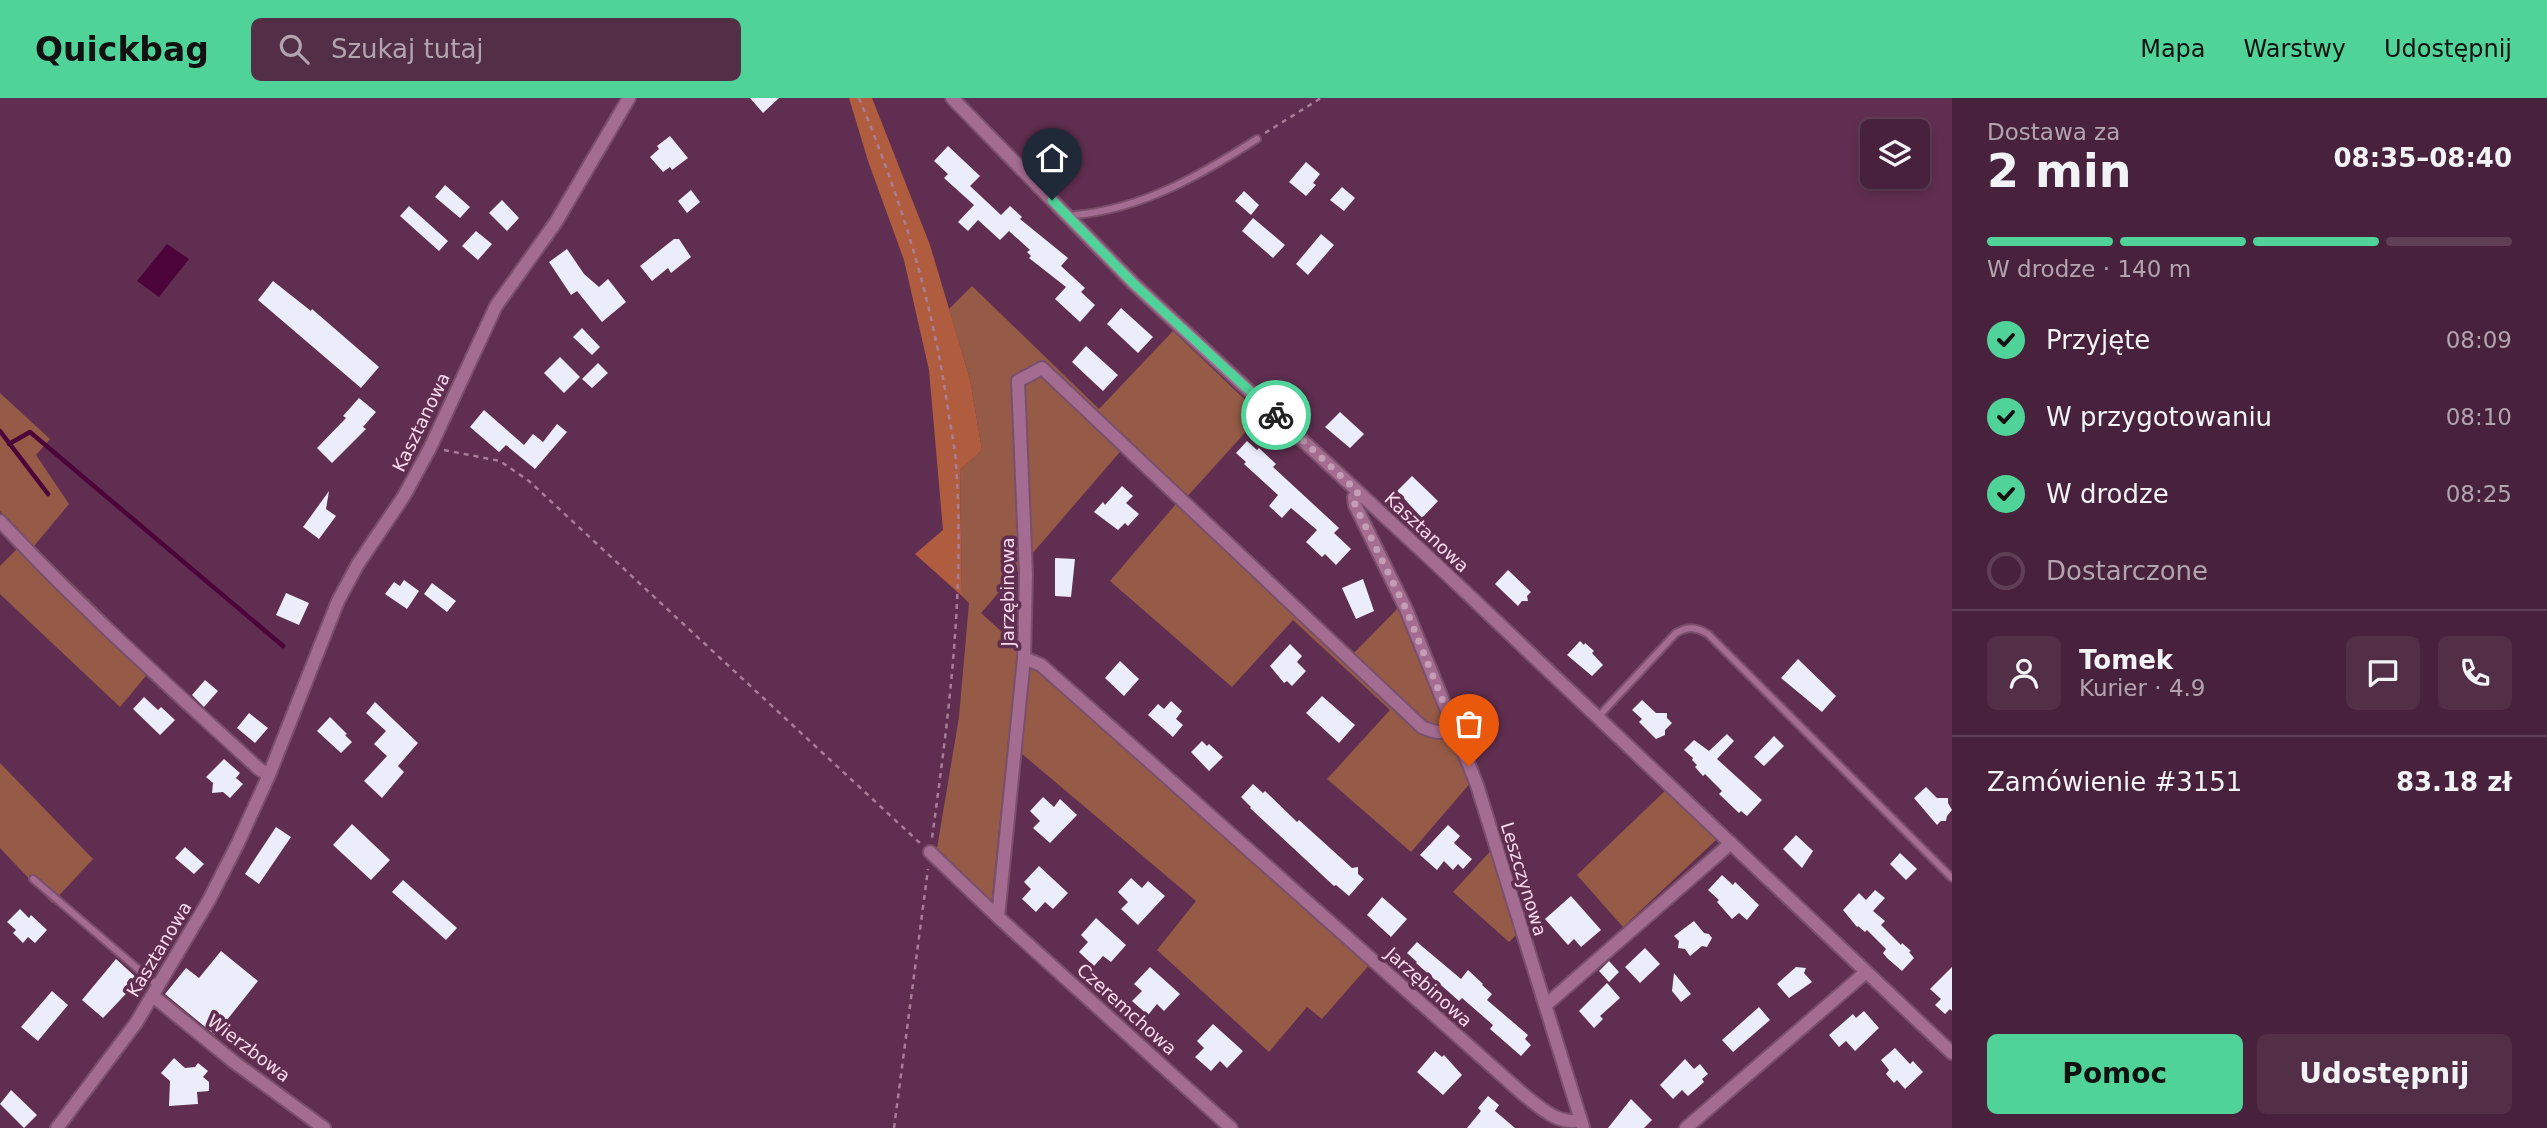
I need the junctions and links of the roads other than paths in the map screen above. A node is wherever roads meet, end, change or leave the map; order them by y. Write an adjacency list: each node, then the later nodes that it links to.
1 (629, 98): 10 (street, Kasztanowa)
2 (952, 98): 4 (street, Kasztanowa)
3 (1256, 139): 4 (lane)
4 (1071, 219): 5 (street, Kasztanowa)
5 (1358, 492): 8 (street, Kasztanowa); 9 (street, Leszczynowa)
6 (0, 521): 10 (street)
7 (1024, 658): 9 (street, Jarzębinowa); 15 (street); 20 (street, Jarzębinowa)
8 (1598, 717): 11 (street, Kasztanowa); 13 (lane)
9 (1454, 729): 18 (street, Leszczynowa)
10 (269, 775): 17 (street, Kasztanowa)
11 (1731, 843): 16 (street, Kasztanowa); 18 (street)
12 (930, 852): 15 (street, Czeremchowa)
13 (1952, 878)
14 (33, 879): 17 (lane)
15 (998, 917): 23 (street, Czeremchowa)
16 (1866, 973): 19 (street, Kasztanowa); 24 (street)
17 (156, 991): 21 (street, Kasztanowa); 22 (street, Wierzbowa)
18 (1547, 1004): 20 (street, Leszczynowa)
19 (1952, 1053)
20 (1582, 1124)
21 (57, 1128)
22 (324, 1128)
23 (1231, 1128)
24 (1686, 1128)

